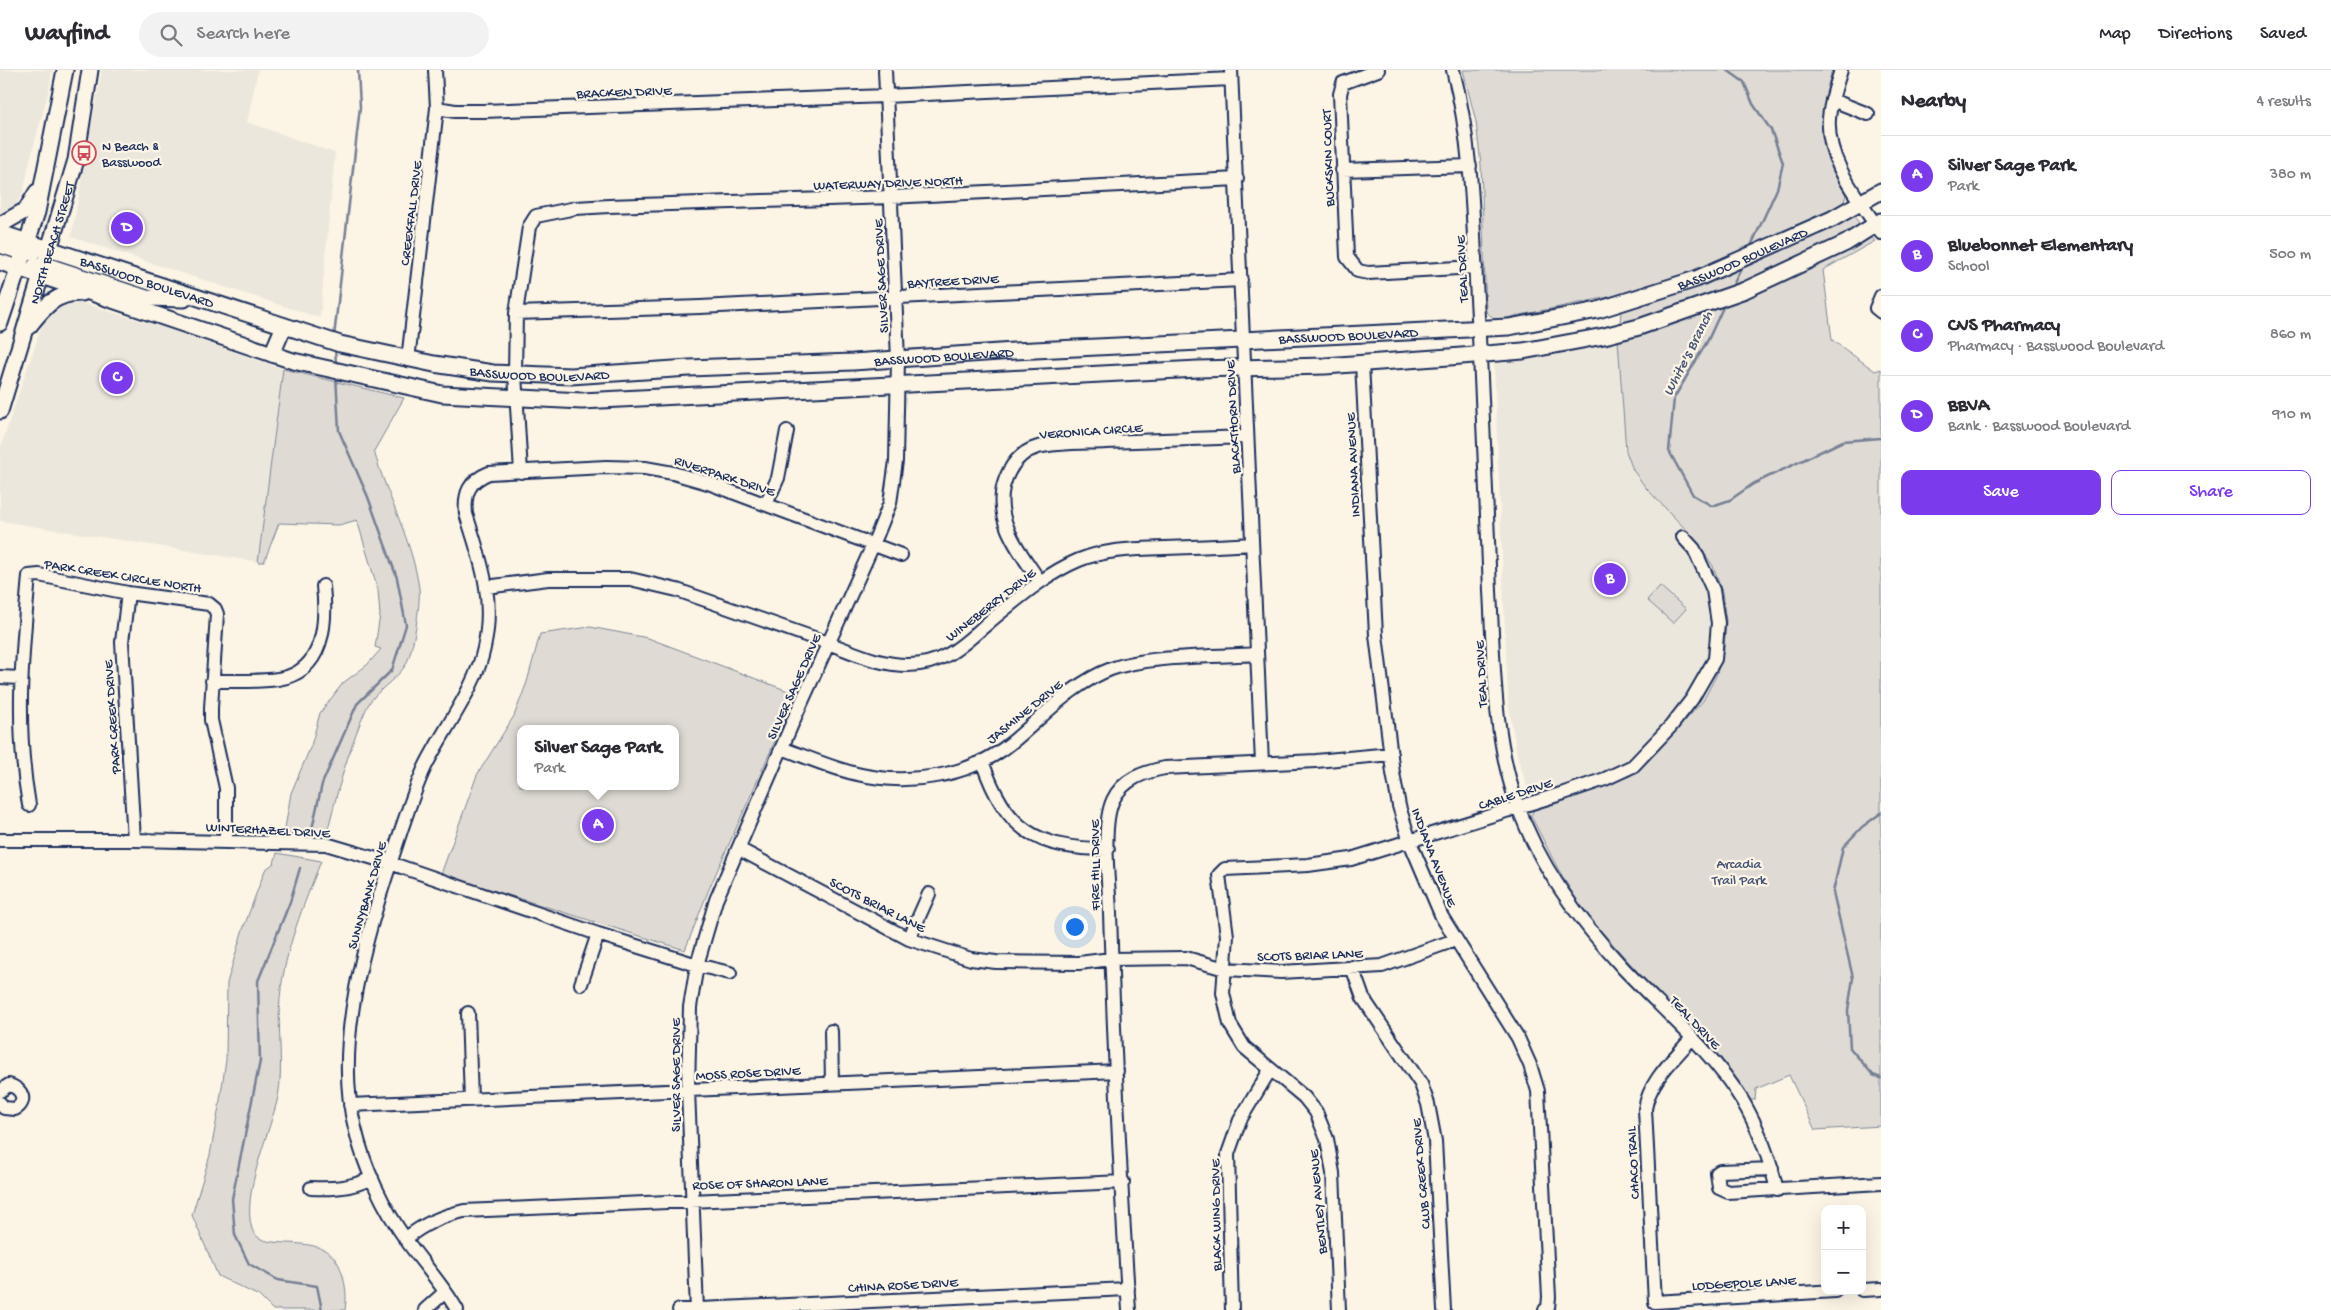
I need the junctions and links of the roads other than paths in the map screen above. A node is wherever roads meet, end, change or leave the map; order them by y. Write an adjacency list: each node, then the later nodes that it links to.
1 (66, 70): 10 (main road, NORTH BEACH STREET)
2 (90, 70): 12 (main road, NORTH BEACH STREET)
3 (435, 70): 13 (street, CREEKFALL DRIVE)
4 (885, 70): 9 (street, SILVER SAGE DRIVE)
5 (1378, 70): 16 (street, BUCKSKIN COURT)
6 (1453, 70): 15 (street, TEAL DRIVE)
7 (1841, 70): 11 (street)
8 (1231, 74): 9 (street, BRACKEN DRIVE); 18 (street, BLACKTHORN DRIVE)
9 (886, 96): 13 (street, BRACKEN DRIVE); 20 (street, SILVER SAGE DRIVE)
10 (60, 100): 12 (main road); 17 (main road, NORTH BEACH STREET)
11 (1832, 100): 14 (street); 21 (street)
12 (85, 106): 27 (main road, NORTH BEACH STREET)
13 (437, 108): 47 (street, CREEKFALL DRIVE)
14 (1868, 114)
15 (1470, 166): 16 (street); 29 (street, TEAL DRIVE)
16 (1342, 170): 29 (street, BUCKSKIN COURT)
17 (46, 178): 22 (main road); 26 (main road, NORTH BEACH STREET)
18 (1237, 179): 20 (street, WATERWAY DRIVE NORTH); 32 (street, BLACKTHORN DRIVE)
19 (1881, 191): 21 (main road, BASSWOOD BOULEVARD)
20 (891, 197): 35 (street, SILVER SAGE DRIVE); 38 (street, WATERWAY DRIVE NORTH)
21 (1861, 203): 23 (street); 41 (main road, BASSWOOD BOULEVARD)
22 (0, 226)
23 (1879, 226): 45 (main road, BASSWOOD BOULEVARD)
24 (0, 233): 26 (main road, BASSWOOD BOULEVARD)
25 (0, 245): 26 (main road)
26 (26, 248): 27 (main road, BASSWOOD BOULEVARD); 30 (main road, NORTH BEACH STREET)
27 (50, 249): 31 (main road, NORTH BEACH STREET); 36 (main road, BASSWOOD BOULEVARD)
28 (0, 262): 30 (main road, BASSWOOD BOULEVARD)
29 (1476, 267): 41 (street, TEAL DRIVE)
30 (19, 269): 31 (main road, BASSWOOD BOULEVARD); 39 (main road, NORTH BEACH STREET)
31 (43, 271): 33 (main road, BASSWOOD BOULEVARD); 36 (main road); 42 (main road, NORTH BEACH STREET)
32 (1242, 280): 35 (street, BAYTREE DRIVE); 43 (street, BLACKTHORN DRIVE)
33 (94, 294): 42 (main road); 44 (main road, BASSWOOD BOULEVARD)
34 (1881, 296): 37 (street)
35 (896, 298): 38 (street, BAYTREE DRIVE); 46 (street, SILVER SAGE DRIVE)
36 (200, 299): 40 (main road, BASSWOOD BOULEVARD)
37 (1881, 312)
38 (516, 313): 50 (street)
39 (0, 323)
40 (284, 326): 44 (main road); 47 (main road, BASSWOOD BOULEVARD)
41 (1479, 329): 43 (main road, BASSWOOD BOULEVARD); 45 (street, TEAL DRIVE)
42 (22, 336): 53 (main road, NORTH BEACH STREET)
43 (1243, 341): 46 (main road, BASSWOOD BOULEVARD); 49 (street, BLACKTHORN DRIVE)
44 (272, 354): 52 (main road, BASSWOOD BOULEVARD)
45 (1481, 354): 48 (main road, BASSWOOD BOULEVARD); 78 (street, TEAL DRIVE)
46 (898, 359): 50 (main road, BASSWOOD BOULEVARD); 51 (street, SILVER SAGE DRIVE)
47 (408, 360): 50 (main road, BASSWOOD BOULEVARD)
48 (1362, 363): 49 (main road, BASSWOOD BOULEVARD); 74 (street, INDIANA AVENUE)
49 (1244, 368): 51 (main road, BASSWOOD BOULEVARD); 55 (street, BLACKTHORN DRIVE)
50 (515, 374): 52 (street)
51 (899, 384): 52 (main road, BASSWOOD BOULEVARD); 60 (street, SILVER SAGE DRIVE)
52 (517, 399): 56 (street)
53 (0, 411)
54 (786, 431): 58 (street)
55 (1247, 437): 61 (street, BLACKTHORN DRIVE); 63 (street, VERONICA CIRCLE)
56 (521, 472): 57 (street, RIVERPARK DRIVE); 58 (street, RIVERPARK DRIVE)
57 (473, 482): 65 (street, SUNNYBANK DRIVE)
58 (766, 504): 60 (street, RIVERPARK DRIVE)
59 (1683, 537): 78 (street, CABLE DRIVE)
60 (873, 544): 62 (street, RIVERPARK DRIVE); 67 (street, SILVER SAGE DRIVE)
61 (1252, 544): 63 (street, WINEBERRY DRIVE); 68 (street, BLACKTHORN DRIVE)
62 (901, 555)
63 (1040, 582): 67 (street, WINEBERRY DRIVE)
64 (323, 586): 70 (street)
65 (486, 587): 67 (street, WINEBERRY DRIVE); 85 (street, SUNNYBANK DRIVE)
66 (128, 593): 70 (street, PARK CREEK CIRCLE NORTH); 71 (street, PARK CREEK CIRCLE NORTH); 80 (street, PARK CREEK DRIVE)
67 (828, 643): 73 (street, SILVER SAGE DRIVE)
68 (1257, 654): 75 (street, JASMINE DRIVE); 76 (street, BLACKTHORN DRIVE)
69 (0, 678): 71 (street)
70 (212, 681): 81 (street)
71 (20, 683): 72 (street); 77 (street)
72 (0, 686)
73 (782, 748): 75 (street, JASMINE DRIVE); 83 (street, SILVER SAGE DRIVE)
74 (1391, 754): 76 (street, FIRE HILL DRIVE); 82 (street, INDIANA AVENUE)
75 (982, 761): 84 (street)
76 (1262, 763): 84 (street, FIRE HILL DRIVE)
77 (29, 805)
78 (1518, 808): 82 (street, CABLE DRIVE); 99 (street, TEAL DRIVE)
79 (0, 840): 80 (street, WINTERHAZEL DRIVE)
80 (134, 840): 81 (street, WINTERHAZEL DRIVE)
81 (226, 842): 85 (street, WINTERHAZEL DRIVE)
82 (1410, 842): 89 (street, INDIANA AVENUE); 90 (street, CABLE DRIVE)
83 (739, 849): 88 (street, SCOTS BRIAR LANE); 92 (street, SILVER SAGE DRIVE)
84 (1108, 849): 91 (street, FIRE HILL DRIVE)
85 (390, 863): 87 (street, WINTERHAZEL DRIVE); 107 (street, SUNNYBANK DRIVE)
86 (929, 894): 88 (street)
87 (598, 934): 92 (street, WINTERHAZEL DRIVE); 96 (street)
88 (909, 939): 91 (street, SCOTS BRIAR LANE)
89 (1455, 940): 93 (street, SCOTS BRIAR LANE); 122 (street, INDIANA AVENUE)
90 (1226, 951): 94 (street, BENTLEY AVENUE)
91 (1111, 959): 94 (street, SCOTS BRIAR LANE); 101 (street, FIRE HILL DRIVE)
92 (697, 965): 95 (street, WINTERHAZEL DRIVE); 103 (street, SILVER SAGE DRIVE)
93 (1352, 967): 94 (street, SCOTS BRIAR LANE); 130 (street, CLUB CREEK DRIVE)
94 (1225, 969): 100 (street, BENTLEY AVENUE)
95 (730, 973)
96 (581, 984)
97 (468, 1013): 105 (street)
98 (831, 1031): 102 (street)
99 (1692, 1038): 108 (street, TEAL DRIVE); 121 (street, CHACO TRAIL)
100 (1270, 1070): 128 (street, BLACK WING DRIVE); 129 (street, BENTLEY AVENUE)
101 (1117, 1071): 102 (street, MOSS ROSE DRIVE); 110 (street, FIRE HILL DRIVE)
102 (832, 1084): 103 (street, MOSS ROSE DRIVE)
103 (688, 1090): 105 (street, MOSS ROSE DRIVE); 114 (street, SILVER SAGE DRIVE)
104 (0, 1091): 106 (street)
105 (471, 1100): 107 (street, MOSS ROSE DRIVE)
106 (0, 1103)
107 (350, 1105): 109 (street, SUNNYBANK DRIVE)
108 (1772, 1168): 113 (street, TEAL DRIVE); 113 (street)
109 (372, 1178): 112 (street); 115 (street, SUNNYBANK DRIVE)
110 (1123, 1182): 114 (street, ROSE OF SHARON LANE); 117 (street, FIRE HILL DRIVE)
111 (1881, 1183): 113 (street)
112 (311, 1188)
113 (1777, 1190)
114 (692, 1200): 115 (street, ROSE OF SHARON LANE); 126 (street, SILVER SAGE DRIVE)
115 (405, 1239): 119 (street, SUNNYBANK DRIVE)
116 (1881, 1288): 118 (street)
117 (1128, 1289): 126 (street, CHINA ROSE DRIVE); 127 (street, FIRE HILL DRIVE)
118 (1866, 1290)
119 (445, 1292): 123 (street); 124 (street, SUNNYBANK DRIVE)
120 (1821, 1292): 121 (street, LODGEPOLE LANE)
121 (1655, 1302)
122 (1546, 1309)
123 (425, 1310)
124 (457, 1310)
125 (679, 1310): 126 (street, CHINA ROSE DRIVE)
126 (697, 1310)
127 (1130, 1310)
128 (1232, 1310)
129 (1339, 1310)
130 (1444, 1310)

